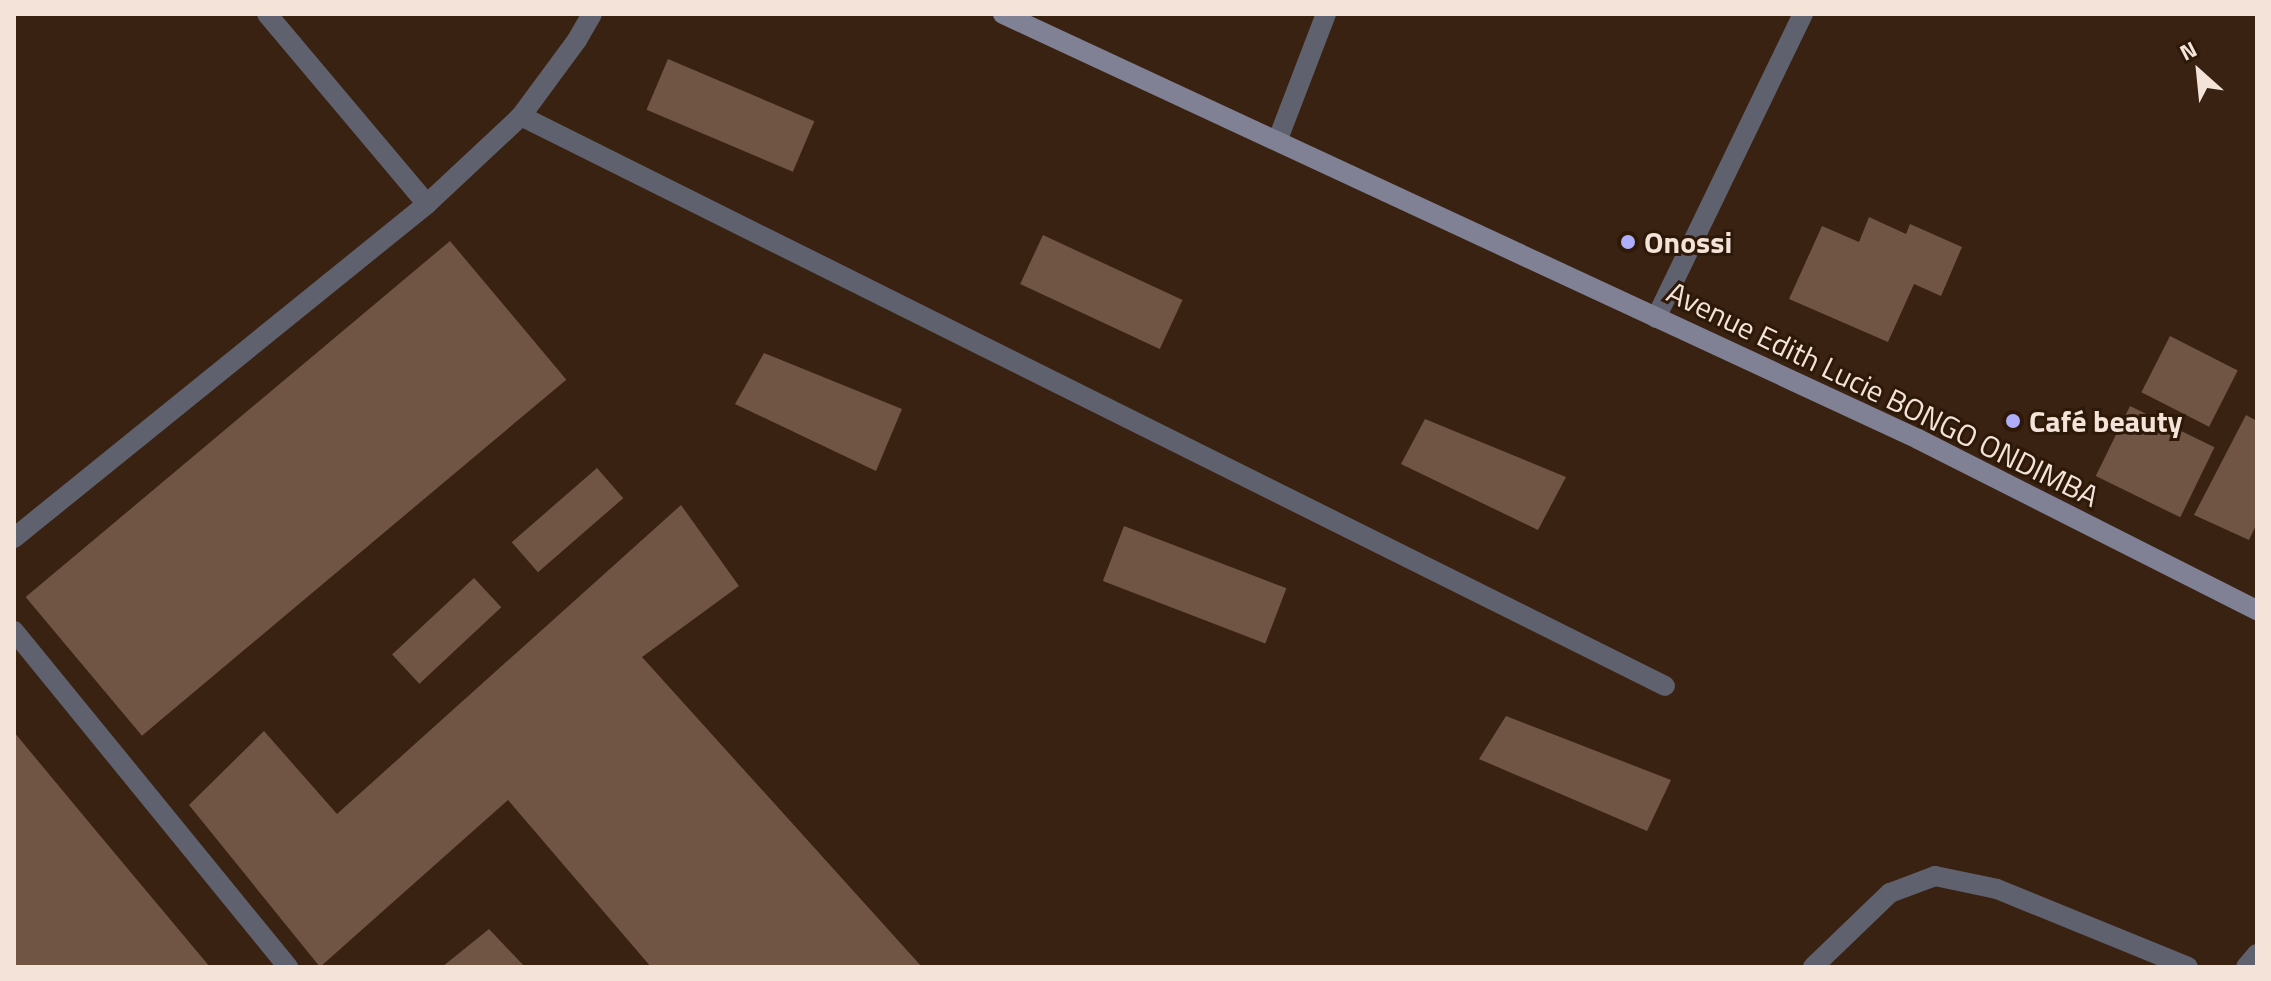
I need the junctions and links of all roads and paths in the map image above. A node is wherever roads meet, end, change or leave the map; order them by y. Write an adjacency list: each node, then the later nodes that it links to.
1 (267, 14): 8 (street)
2 (592, 14): 6 (street)
3 (1003, 14): 7 (main road, Avenue Edith Lucie BONGO ONDIMBA)
4 (1326, 14): 7 (street)
5 (1803, 14): 9 (street)
6 (521, 116): 8 (street); 13 (street)
7 (1278, 139): 9 (main road, Avenue Edith Lucie BONGO ONDIMBA)
8 (427, 204): 10 (street)
9 (1656, 318): 11 (main road, Avenue Edith Lucie BONGO ONDIMBA)
10 (14, 538)
11 (2257, 610)
12 (14, 631): 15 (street)
13 (1665, 686)
14 (2257, 954): 18 (street)
15 (288, 967)
16 (1813, 967): 17 (street)
17 (2188, 967)
18 (2246, 967)

